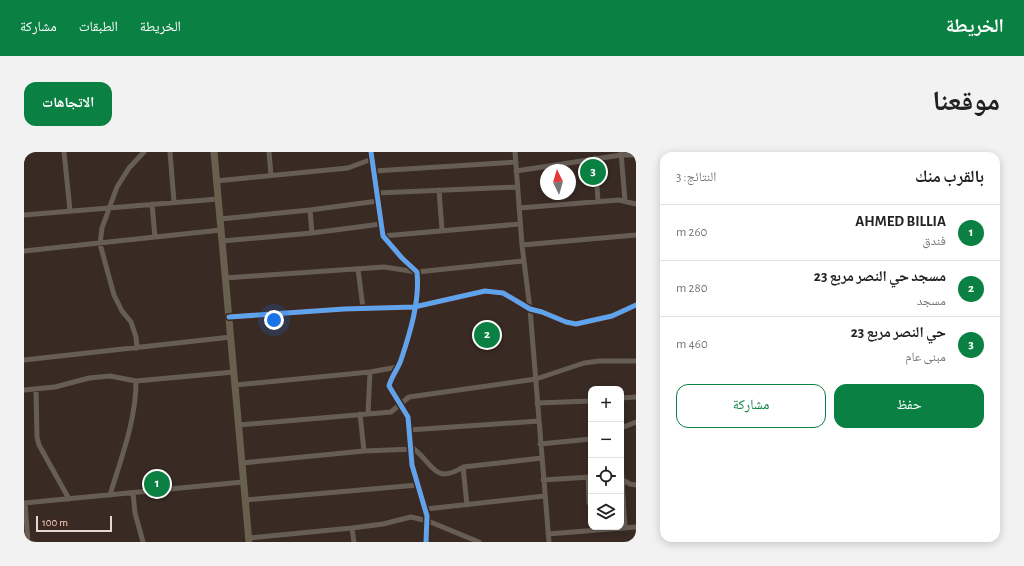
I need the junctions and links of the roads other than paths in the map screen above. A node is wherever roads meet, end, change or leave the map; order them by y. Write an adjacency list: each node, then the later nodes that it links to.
1 (64, 152): 29 (street)
2 (144, 152): 27 (street)
3 (170, 152): 24 (street)
4 (214, 152): 16 (main road)
5 (269, 152): 15 (street)
6 (371, 152): 10 (street)
7 (515, 152): 12 (street)
8 (621, 153): 9 (street); 11 (street); 23 (street)
9 (636, 155)
10 (372, 158): 13 (street); 15 (street)
11 (595, 158): 14 (street); 22 (street)
12 (516, 162): 13 (street); 14 (street)
13 (374, 171): 19 (street)
14 (516, 171): 17 (street)
15 (271, 175): 16 (street)
16 (216, 181): 20 (main road)
17 (518, 187): 18 (street); 28 (street)
18 (439, 190): 19 (street); 36 (street)
19 (377, 193): 21 (street)
20 (218, 198): 24 (street); 32 (main road)
21 (378, 201): 30 (street); 33 (street)
22 (598, 201): 23 (street); 28 (street)
23 (626, 201): 26 (street)
24 (174, 202): 25 (street)
25 (152, 204): 27 (street); 40 (street)
26 (636, 204)
27 (111, 208): 29 (street); 42 (street)
28 (519, 208): 34 (street)
29 (70, 210): 31 (street)
30 (310, 210): 32 (street); 37 (street)
31 (24, 215)
32 (220, 219): 35 (main road)
33 (381, 224): 37 (street); 38 (street)
34 (520, 224): 36 (street); 43 (street)
35 (221, 230): 40 (street); 41 (main road)
36 (442, 230): 38 (street)
37 (312, 233): 41 (street)
38 (383, 236): 47 (street)
39 (635, 236): 43 (street)
40 (155, 237): 42 (street)
41 (222, 241): 48 (main road)
42 (100, 244): 44 (street); 55 (street)
43 (522, 245): 45 (street)
44 (24, 251)
45 (524, 261): 47 (street); 52 (street)
46 (358, 269): 47 (street); 48 (street); 51 (street)
47 (417, 272): 50 (street)
48 (225, 278): 53 (main road)
49 (636, 305): 52 (street)
50 (414, 307): 51 (street); 52 (street); 58 (street)
51 (362, 308): 53 (street)
52 (530, 309): 61 (street)
53 (229, 316): 54 (main road)
54 (231, 337): 55 (street); 59 (main road)
55 (137, 348): 56 (street)
56 (24, 360)
57 (636, 361): 61 (street)
58 (398, 368): 60 (street); 70 (street)
59 (234, 372): 62 (street); 63 (main road)
60 (370, 372): 63 (street); 71 (street)
61 (536, 379): 69 (street); 70 (street)
62 (136, 381): 65 (street); 92 (street)
63 (235, 385): 75 (main road)
64 (24, 390): 65 (street)
65 (36, 390): 94 (street)
66 (636, 397): 67 (street)
67 (624, 398)
68 (588, 401): 69 (street)
69 (537, 403): 73 (street)
70 (401, 404): 71 (street); 77 (street)
71 (368, 413): 72 (street)
72 (360, 414): 75 (street); 81 (street)
73 (538, 421): 77 (street); 79 (street)
74 (636, 422): 76 (street)
75 (238, 425): 83 (main road)
76 (624, 427)
77 (409, 430): 80 (street)
78 (588, 439): 79 (street)
79 (540, 444): 82 (street)
80 (410, 448): 81 (street); 84 (street); 89 (street)
81 (364, 451): 83 (street)
82 (542, 458): 84 (street); 86 (street)
83 (242, 463): 88 (main road)
84 (463, 467): 97 (street)
85 (588, 477): 86 (street)
86 (543, 480): 93 (street)
87 (624, 480): 90 (street)
88 (243, 482): 91 (street); 95 (main road)
89 (418, 485): 95 (street); 98 (street)
90 (636, 485)
91 (133, 493): 92 (street); 107 (street)
92 (110, 495): 94 (street)
93 (545, 496): 97 (street); 104 (street)
94 (69, 499): 96 (street)
95 (245, 500): 105 (main road)
96 (24, 503): 106 (street)
97 (467, 505): 98 (street)
98 (426, 509): 100 (street)
99 (624, 520): 103 (street)
100 (428, 521): 102 (street); 109 (street); 110 (street)
101 (636, 527): 103 (street)
102 (352, 528): 105 (street); 108 (street)
103 (625, 528): 104 (street)
104 (548, 534): 111 (street)
105 (249, 540)
106 (28, 542)
107 (143, 542)
108 (354, 542)
109 (426, 542)
110 (479, 542)
111 (549, 542)

